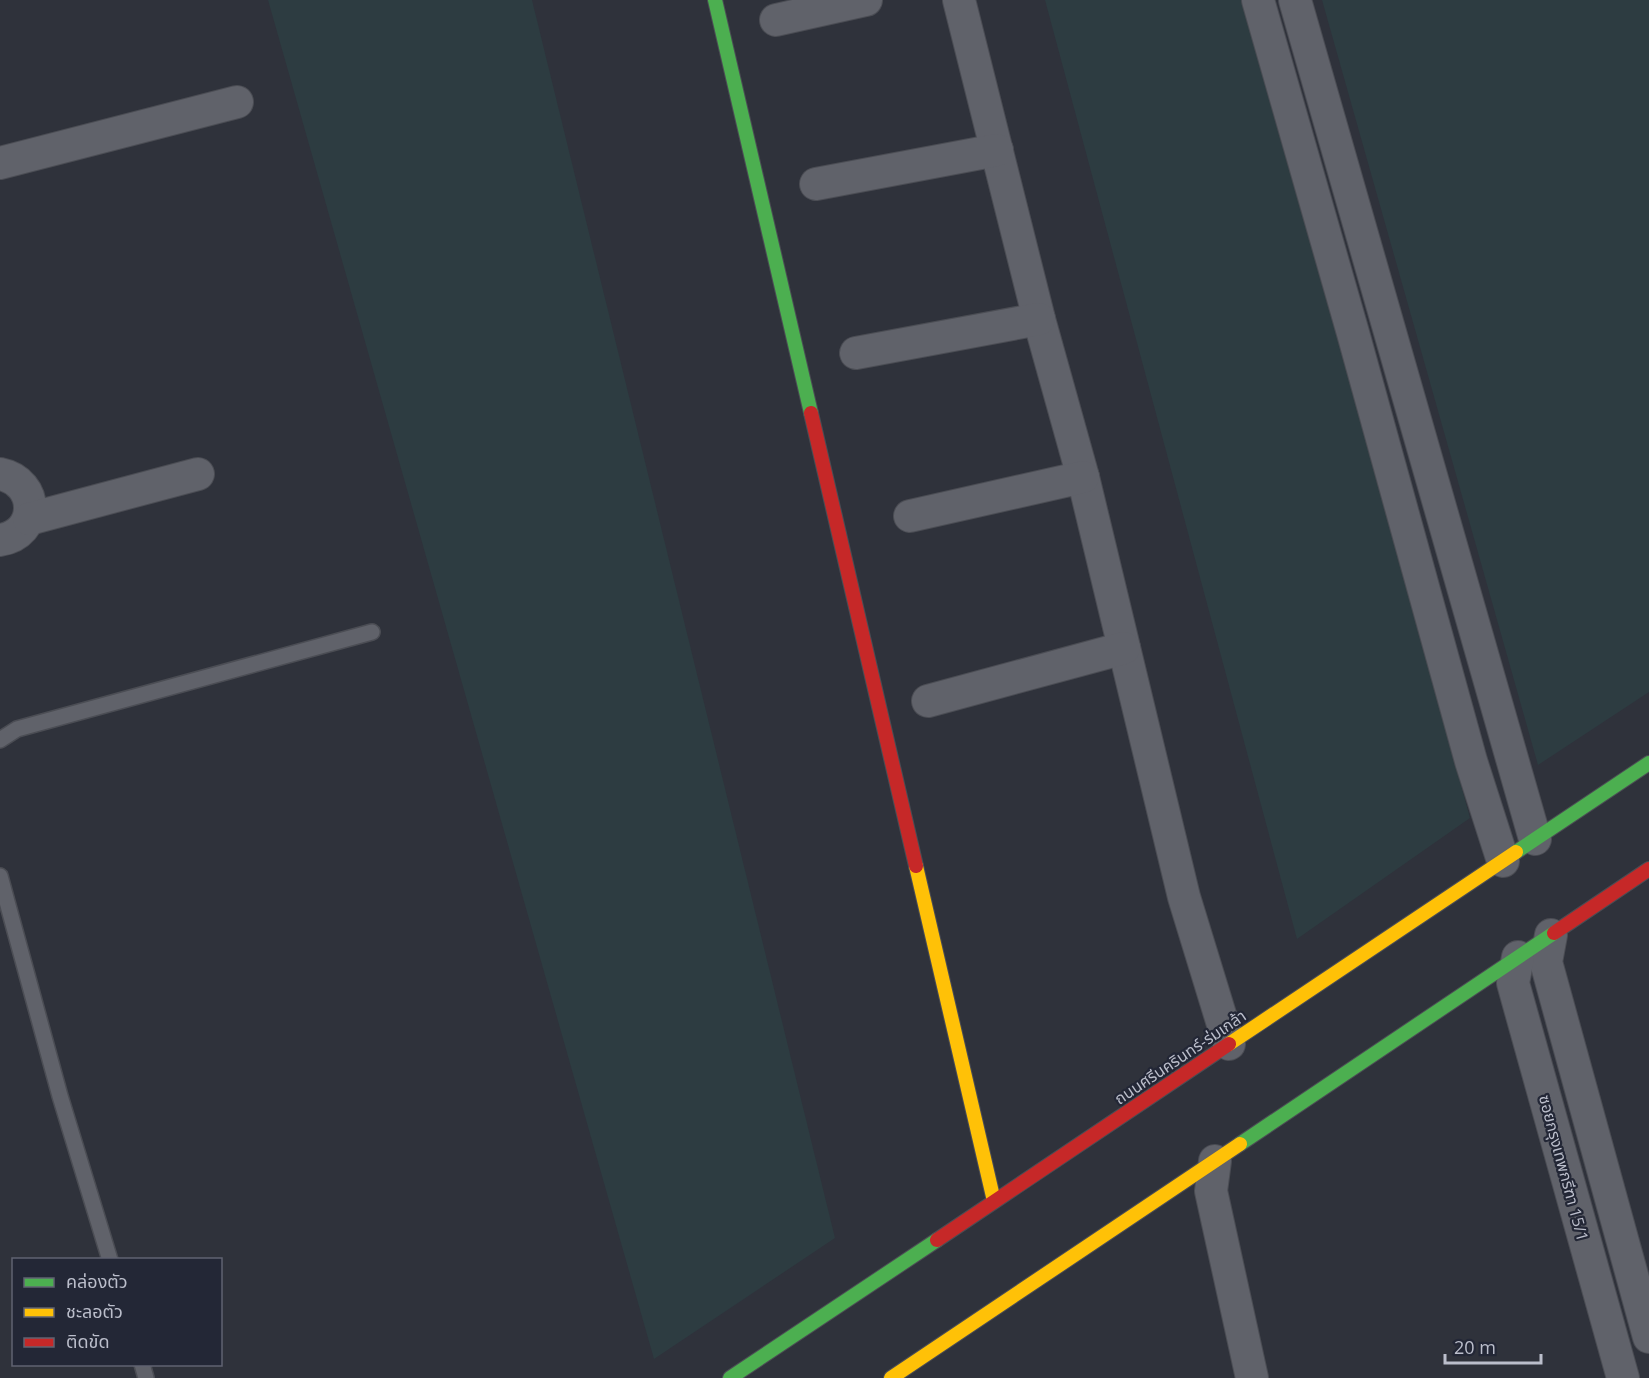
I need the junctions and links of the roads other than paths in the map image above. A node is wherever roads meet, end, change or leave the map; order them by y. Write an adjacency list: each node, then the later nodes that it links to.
1 (716, 0): 32 (main road)
2 (866, 0): 6 (street)
3 (959, 0): 8 (street)
4 (1258, 0): 25 (street)
5 (1295, 0): 24 (street)
6 (776, 20)
7 (237, 102): 9 (street)
8 (997, 150): 10 (street); 11 (street)
9 (0, 163)
10 (816, 184)
11 (1039, 319): 12 (street); 15 (street)
12 (856, 353)
13 (0, 474): 17 (street)
14 (198, 474): 17 (street)
15 (1083, 477): 16 (street); 20 (street)
16 (910, 516)
17 (29, 519): 18 (street)
18 (0, 540)
19 (372, 632): 22 (lane)
20 (1124, 648): 21 (street); 30 (street)
21 (928, 701)
22 (0, 740)
23 (1649, 763): 24 (main road, ถนนศรีนครินทร์-ร่มเกล้า)
24 (1535, 839): 25 (main road, ถนนศรีนครินทร์-ร่มเกล้า)
25 (1503, 861): 30 (main road, ถนนศรีนครินทร์-ร่มเกล้า)
26 (1649, 869): 28 (main road)
27 (0, 876): 33 (lane)
28 (1551, 935): 29 (main road); 34 (street)
29 (1518, 957): 31 (main road); 38 (street, ซอยกรุงเทพกรีฑา 15/1)
30 (1229, 1044): 32 (main road, ถนนศรีนครินทร์-ร่มเกล้า)
31 (1215, 1161): 36 (main road); 37 (street)
32 (994, 1201): 35 (main road, ถนนศรีนครินทร์-ร่มเกล้า)
33 (109, 1258)
34 (1649, 1337)
35 (730, 1378)
36 (891, 1378)
37 (1252, 1378)
38 (1623, 1378)

